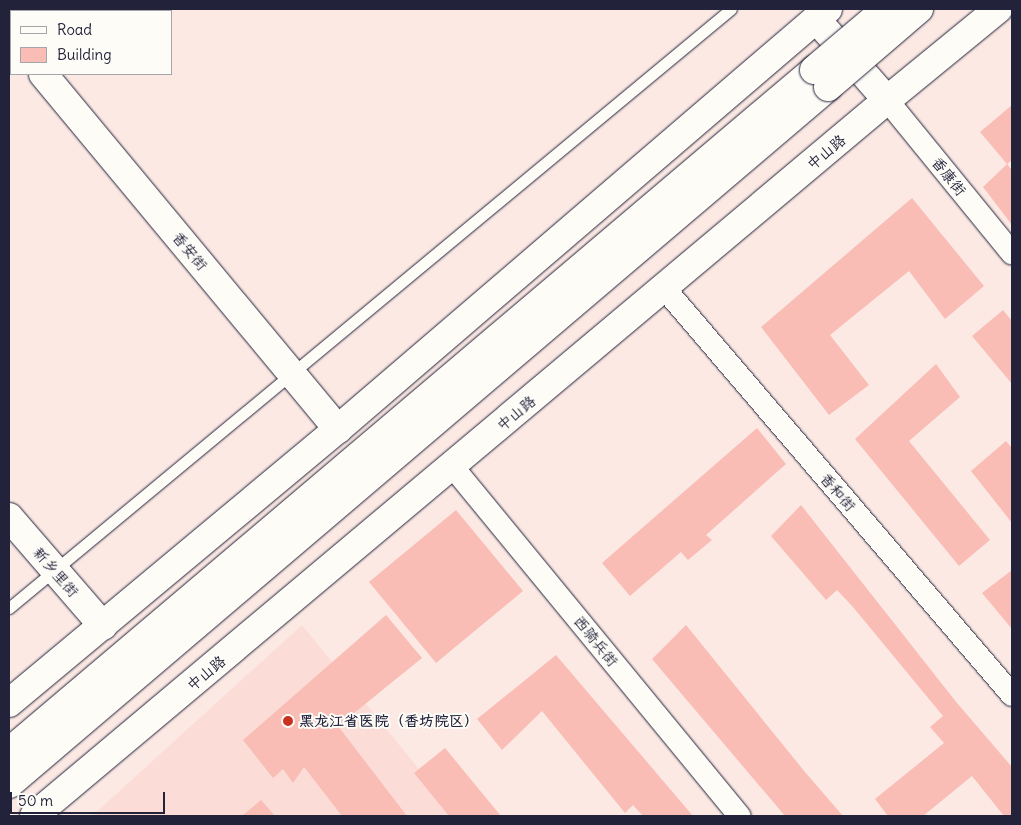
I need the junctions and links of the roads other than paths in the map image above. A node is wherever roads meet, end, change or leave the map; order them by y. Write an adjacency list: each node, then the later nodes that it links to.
1 (731, 9): 11 (lane)
2 (886, 9): 7 (main road, bridge)
3 (919, 9): 7 (main road, bridge)
4 (998, 9): 8 (main road, 中山路)
5 (822, 14): 8 (main road); 12 (main road)
6 (44, 75): 11 (main road, 香安街)
7 (821, 79): 20 (main road); 21 (main road)
8 (887, 100): 9 (street, 香康街); 10 (main road, 中山路)
9 (1012, 253)
10 (664, 289): 13 (main road, 中山路); 18 (street, 香和街)
11 (292, 374): 12 (main road, 香安街); 15 (lane)
12 (338, 429): 17 (main road)
13 (452, 466): 22 (main road, 中山路); 23 (street, 西骑兵街)
14 (9, 517): 15 (main road, 新乡里街)
15 (54, 570): 16 (lane); 17 (main road, 新乡里街)
16 (9, 608)
17 (102, 626): 19 (main road)
18 (1012, 695)
19 (9, 703)
20 (9, 752)
21 (9, 784)
22 (34, 816)
23 (739, 816)

